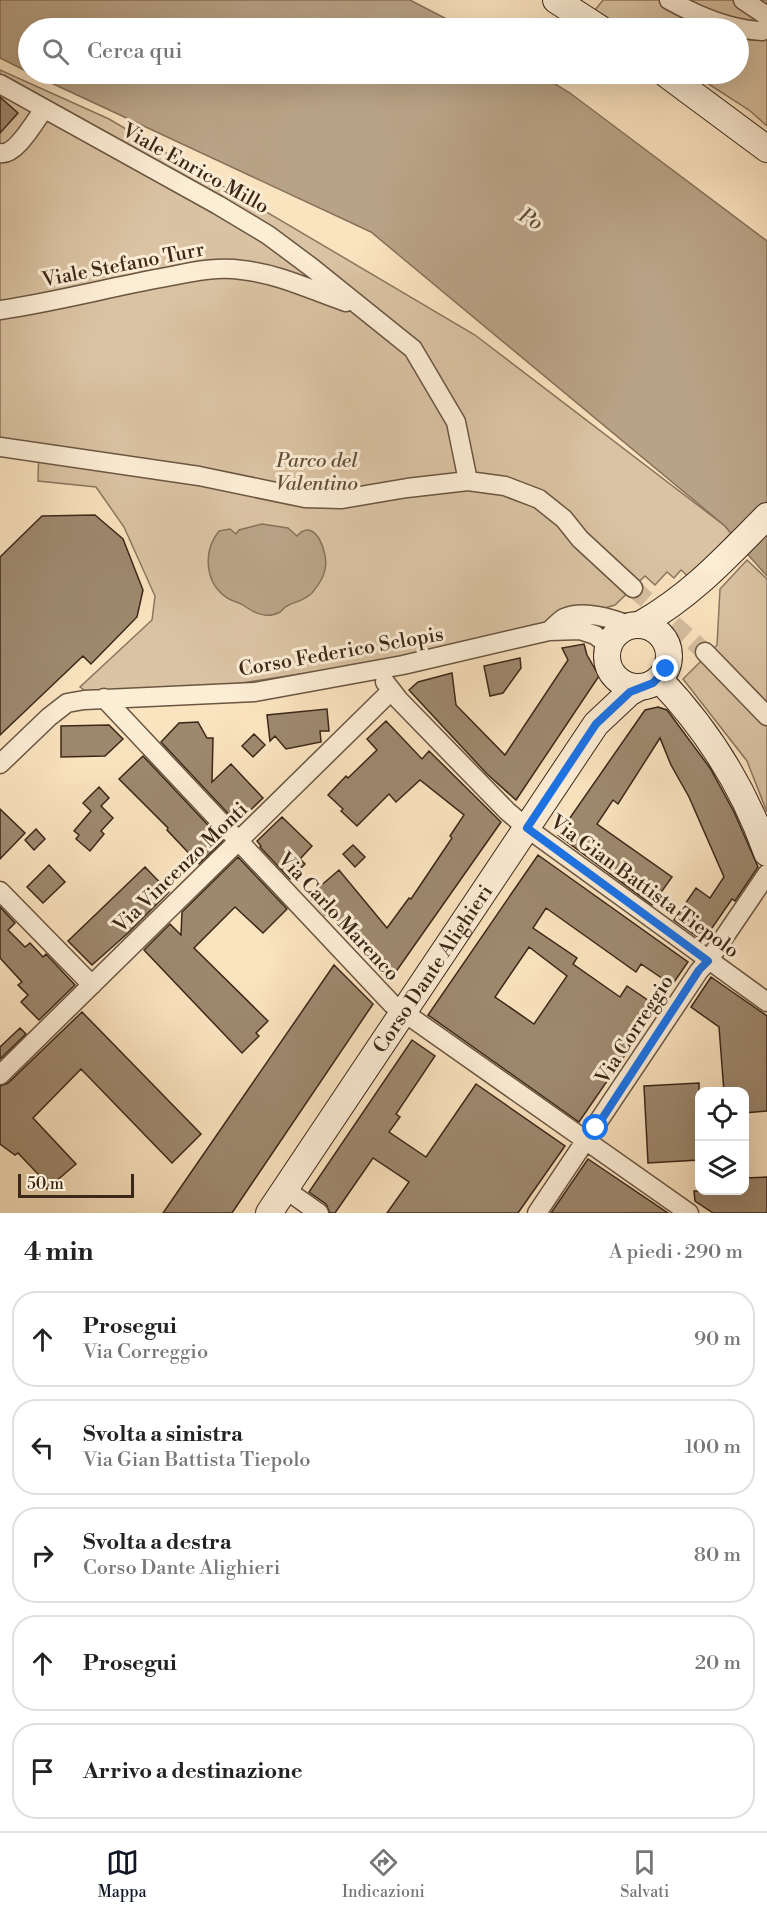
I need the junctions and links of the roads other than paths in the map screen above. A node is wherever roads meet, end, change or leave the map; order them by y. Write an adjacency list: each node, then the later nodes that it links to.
1 (556, 0): 5 (street)
2 (669, 0): 6 (street)
3 (743, 0): 4 (street)
4 (767, 16)
5 (584, 18)
6 (712, 18)
7 (767, 27): 8 (street)
8 (749, 30)
9 (0, 84): 11 (street, Viale Enrico Millo)
10 (679, 84): 12 (street)
11 (44, 109): 13 (street); 14 (street, Viale Enrico Millo)
12 (767, 149)
13 (0, 153)
14 (359, 306): 15 (street, Viale Stefano Turr); 17 (street, Viale Stefano Turr)
15 (0, 310)
16 (0, 447): 17 (street)
17 (468, 481): 20 (street)
18 (767, 516): 19 (street)
19 (709, 575): 21 (street); 24 (street)
20 (633, 588)
21 (636, 625): 22 (street, Corso Federico Sclopis); 23 (street); 24 (street)
22 (549, 631): 23 (street, Corso Federico Sclopis); 26 (street, Corso Federico Sclopis)
23 (609, 646): 27 (street)
24 (668, 647): 28 (street)
25 (705, 652): 31 (street)
26 (378, 670): 29 (street, Via Gian Battista Tiepolo); 30 (street, Corso Federico Sclopis)
27 (612, 673): 28 (street); 32 (street, Corso Dante Alighieri)
28 (649, 683): 32 (street, Corso Dante Alighieri); 36 (street)
29 (391, 691): 34 (street, Via Gian Battista Tiepolo); 35 (street, Via Vincenzo Monti)
30 (104, 698): 33 (street, Corso Federico Sclopis); 35 (street, Via Carlo Marenco)
31 (767, 716)
32 (596, 724): 34 (street, Corso Dante Alighieri)
33 (0, 764)
34 (527, 828): 39 (street, Via Gian Battista Tiepolo); 42 (street, Corso Dante Alighieri)
35 (238, 841): 40 (street, Via Vincenzo Monti); 42 (street, Via Carlo Marenco)
36 (767, 854)
37 (767, 874): 39 (street, Via Correggio)
38 (0, 891): 40 (street)
39 (708, 961): 41 (street, Via Gian Battista Tiepolo); 44 (street, Via Correggio)
40 (92, 985): 43 (street, Via Vincenzo Monti)
41 (767, 1002)
42 (404, 1013): 44 (street, Via Carlo Marenco); 45 (street, Corso Dante Alighieri)
43 (0, 1074)
44 (586, 1141): 48 (street, Via Correggio); 49 (street, Via Carlo Marenco)
45 (285, 1189): 46 (street, Corso Dante Alighieri); 47 (street)
46 (269, 1213)
47 (320, 1213)
48 (537, 1213)
49 (689, 1213)

